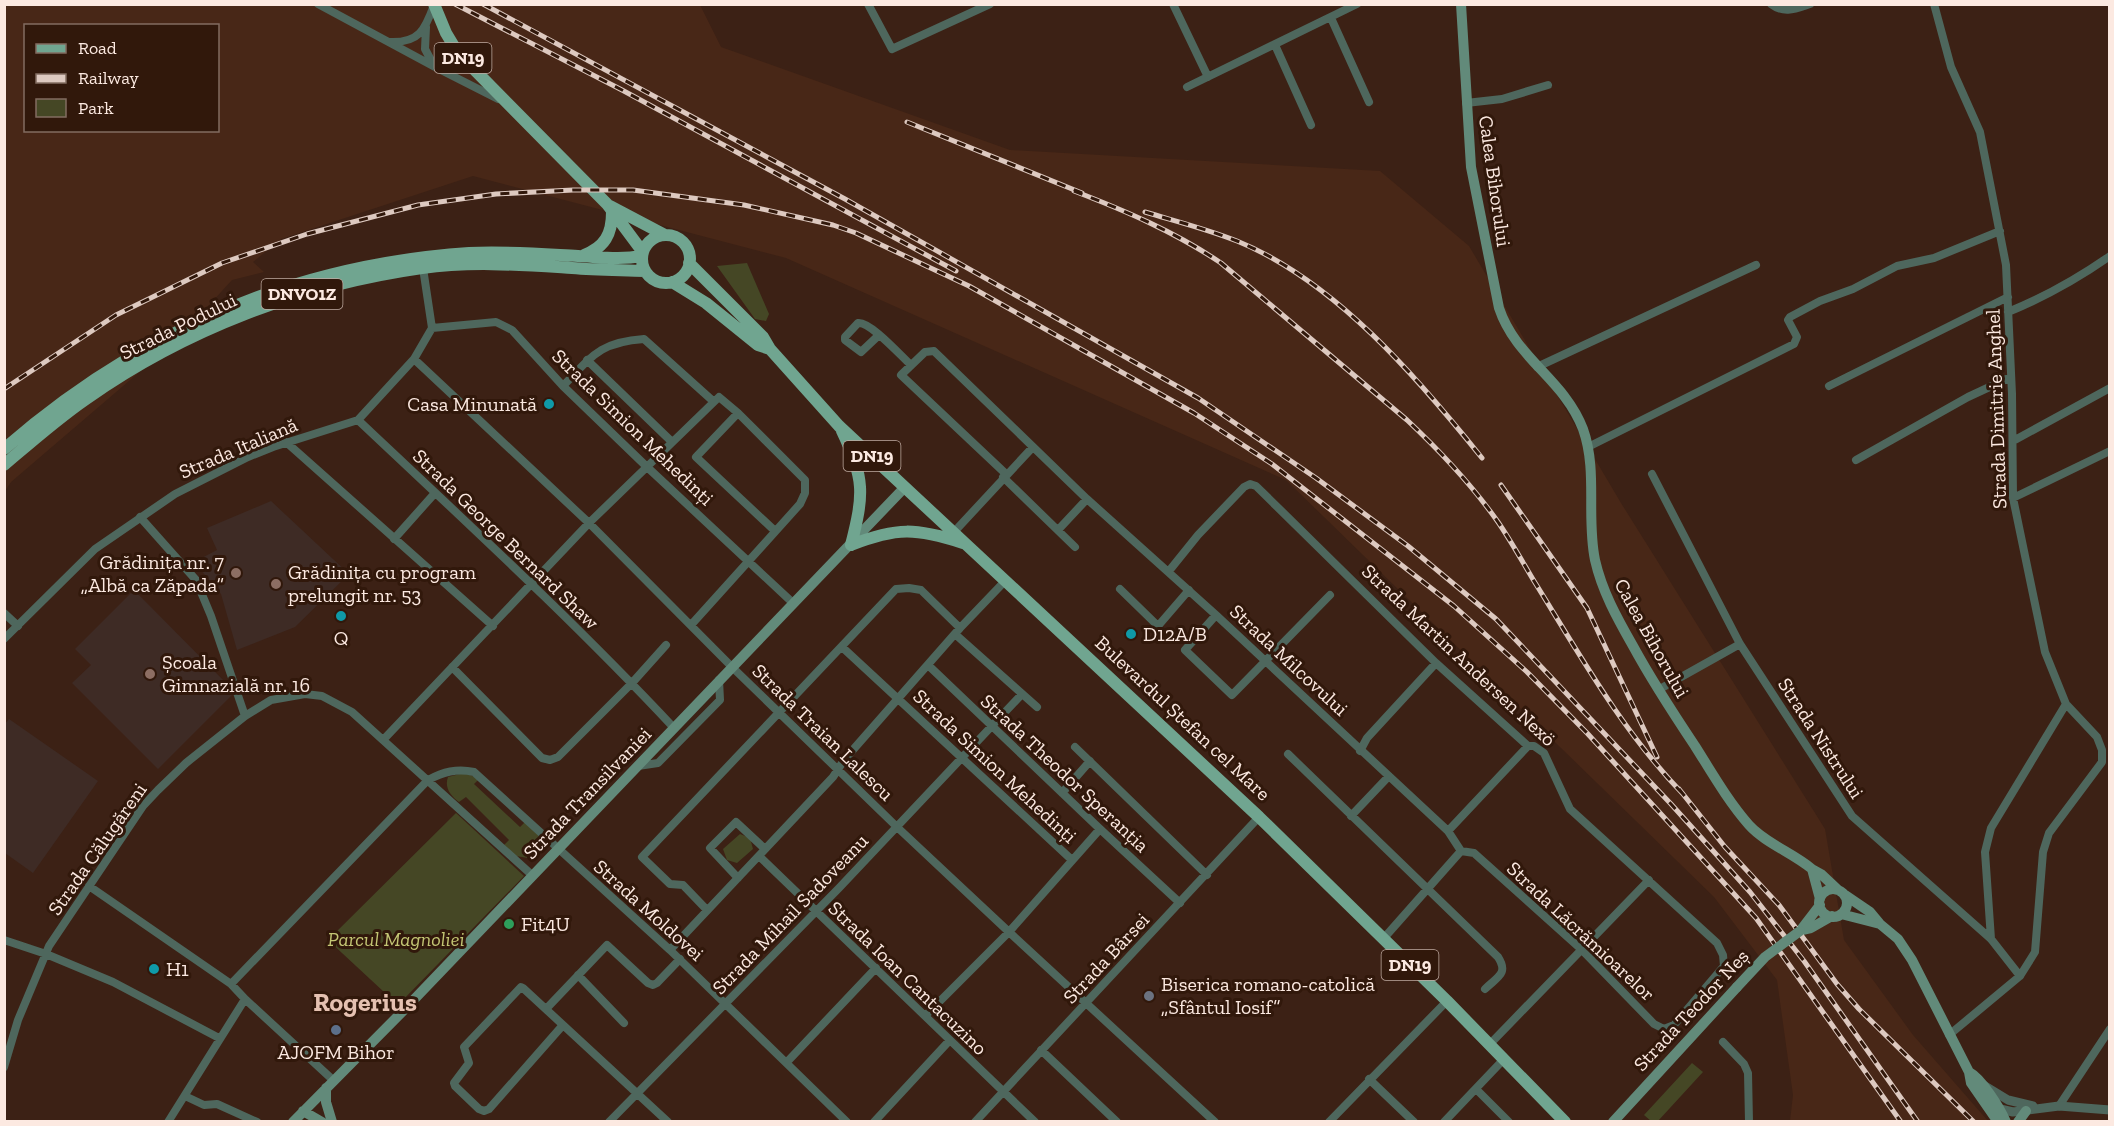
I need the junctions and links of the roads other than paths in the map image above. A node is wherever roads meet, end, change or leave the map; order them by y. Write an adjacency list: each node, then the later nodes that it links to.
1 (318, 4): 13 (street)
2 (868, 4): 3 (street)
3 (990, 4)
4 (1173, 4): 16 (street)
5 (1357, 4): 11 (street)
6 (1461, 4): 21 (main road, Calea Bihorului)
7 (1772, 4): 8 (street)
8 (1810, 4)
9 (1934, 4): 24 (street, Strada Dimitrie Anghel)
10 (434, 5): 12 (street); 19 (main road, DN19)
11 (1331, 18): 14 (street); 20 (street)
12 (426, 26): 13 (street); 15 (street)
13 (388, 42): 15 (street)
14 (1275, 45): 16 (street); 22 (street)
15 (435, 68): 19 (street)
16 (1208, 77): 18 (street)
17 (1548, 85): 21 (street)
18 (1187, 87)
19 (505, 102): 23 (main road, DN19)
20 (1369, 102)
21 (1466, 103): 42 (main road, Calea Bihorului)
22 (1311, 125)
23 (610, 208): 25 (main road, DN19); 26 (main road, DN19); 27 (main road)
24 (2000, 231): 34 (street, Strada Dimitrie Anghel); 54 (street)
25 (664, 235): 26 (main road); 29 (main road, DN19)
26 (642, 254): 27 (main road, Strada Podului / DNVO1Z); 32 (main road, DN19)
27 (581, 256): 56 (main road, Strada Podului / DNVO1Z)
28 (2109, 256): 35 (street)
29 (689, 263): 33 (main road); 38 (main road, Bulevardul Ștefan cel Mare / DN19)
30 (1756, 265): 42 (street)
31 (423, 268): 32 (main road, Strada Podului / DNVO1Z); 36 (street); 59 (main road, Strada Podului / DNVO1Z)
32 (645, 271): 33 (main road, DN19)
33 (672, 282): 38 (main road, Bulevardul Ștefan cel Mare / DN19)
34 (2008, 297): 35 (street, Strada Dimitrie Anghel); 45 (street)
35 (2008, 312): 43 (street, Strada Dimitrie Anghel)
36 (432, 328): 39 (street); 44 (street, Strada Simion Mehedinți)
37 (879, 335): 41 (street)
38 (770, 349): 50 (main road, Bulevardul Ștefan cel Mare / DN19)
39 (414, 359): 49 (street); 68 (street, Strada Traian Lalescu)
40 (587, 360): 44 (street); 47 (street); 51 (street)
41 (911, 366): 55 (street, Strada Milcovului); 62 (street)
42 (1537, 367): 54 (main road, Calea Bihorului)
43 (2012, 377): 52 (street, Strada Dimitrie Anghel); 58 (street)
44 (563, 386): 60 (street, Strada Simion Mehedinți)
45 (1829, 386)
46 (2109, 388): 52 (street)
47 (713, 401): 48 (street); 51 (street)
48 (738, 413): 70 (street); 70 (street)
49 (358, 420): 53 (street, Strada Italiană); 64 (street, Strada George Bernard Shaw)
50 (839, 426): 63 (main road, Bulevardul Ștefan cel Mare / DN19); 74 (main road)
51 (672, 441): 60 (street)
52 (2013, 441): 65 (street, Strada Dimitrie Anghel)
53 (286, 442): 67 (street, Strada Italiană); 72 (street)
54 (1588, 447): 101 (main road, Calea Bihorului)
55 (1032, 448): 62 (street); 66 (street, Strada Milcovului)
56 (4, 449)
57 (2109, 451): 65 (street)
58 (1856, 460)
59 (4, 465)
60 (646, 466): 68 (street); 76 (street, Strada Simion Mehedinți)
61 (1652, 474): 91 (street, Strada Nistrului)
62 (1005, 476): 69 (street); 71 (street)
63 (905, 487): 71 (main road, Bulevardul Ștefan cel Mare / DN19); 74 (main road, Strada Transilvaniei)
64 (435, 493): 72 (street); 79 (street, Strada George Bernard Shaw)
65 (2013, 498): 104 (street, Strada Dimitrie Anghel)
66 (1087, 500): 69 (street); 77 (street, Strada Milcovului)
67 (141, 517): 87 (street, Strada Italiană); 107 (street)
68 (589, 523): 79 (street); 86 (street, Strada Traian Lalescu)
69 (1058, 530): 75 (street)
70 (775, 531): 76 (street)
71 (954, 532): 73 (main road, Bulevardul Ștefan cel Mare / DN19)
72 (394, 539): 88 (street)
73 (967, 544): 74 (main road); 78 (main road, Bulevardul Ștefan cel Mare / DN19)
74 (851, 545): 83 (main road, Strada Transilvaniei)
75 (1075, 547)
76 (748, 560): 83 (street, Strada Simion Mehedinți); 86 (street)
77 (1169, 571): 81 (street, Strada Milcovului); 95 (street, Strada Martin Andersen Nexö)
78 (1006, 580): 89 (street); 123 (main road, Bulevardul Ștefan cel Mare / DN19)
79 (532, 584): 88 (street); 100 (street, Strada George Bernard Shaw)
80 (1120, 589): 81 (street)
81 (1189, 590): 85 (street, Strada Milcovului)
82 (1330, 595): 94 (street)
83 (793, 603): 98 (main road, Strada Transilvaniei)
84 (4, 614): 87 (street)
85 (1216, 615): 94 (street, Strada Milcovului); 94 (street)
86 (691, 625): 98 (street, Strada Traian Lalescu)
87 (18, 626): 90 (street, Strada Italiană)
88 (493, 626): 97 (street)
89 (957, 631): 93 (street); 96 (street); 102 (street)
90 (4, 639)
91 (1740, 644): 101 (street); 149 (street, Strada Nistrului)
92 (666, 645): 100 (street)
93 (842, 646): 103 (street, Strada Simion Mehedinți); 106 (street)
94 (1265, 659): 113 (street, Strada Milcovului)
95 (1436, 663): 111 (street, Strada Martin Andersen Nexö); 113 (street)
96 (928, 665): 103 (street); 108 (street, Strada Theodor Speranția)
97 (453, 667): 100 (street); 110 (street)
98 (732, 667): 99 (main road, Strada Transilvaniei); 106 (street, Strada Traian Lalescu)
99 (719, 680): 109 (main road, Strada Transilvaniei); 117 (street)
100 (632, 683): 109 (street, Strada George Bernard Shaw)
101 (1658, 690): 132 (main road, Calea Bihorului)
102 (1022, 694): 105 (street); 108 (street, Strada Mihail Sadoveanu)
103 (898, 698): 115 (street, Strada Simion Mehedinți); 118 (street)
104 (2066, 704): 149 (street); 158 (street, Strada Dimitrie Anghel)
105 (1037, 707)
106 (778, 712): 118 (street, Strada Traian Lalescu); 142 (street)
107 (244, 716): 110 (street, Strada Călugăreni); 137 (street, Strada Călugăreni)
108 (992, 727): 115 (street, Strada Mihail Sadoveanu); 121 (street, Strada Theodor Speranția)
109 (674, 728): 117 (main road, Strada Transilvaniei)
110 (384, 739): 120 (street, Strada Călugăreni)
111 (1528, 746): 126 (street); 136 (street, Strada Martin Andersen Nexö)
112 (1075, 747): 116 (street)
113 (1360, 751): 119 (street, Strada Milcovului)
114 (1288, 754): 122 (street)
115 (962, 759): 124 (street, Strada Mihail Sadoveanu); 131 (street, Strada Simion Mehedinți)
116 (1090, 761): 121 (street); 133 (street)
117 (637, 766): 127 (main road, Strada Transilvaniei)
118 (838, 769): 124 (street, Strada Traian Lalescu); 128 (street)
119 (1389, 776): 122 (street); 126 (street, Strada Milcovului)
120 (428, 780): 127 (street); 134 (street, Strada Călugăreni); 159 (street)
121 (1062, 793): 125 (street, Strada Theodor Speranția)
122 (1351, 816): 138 (street)
123 (1259, 817): 133 (street, Strada Bârsei); 148 (main road, Bulevardul Ștefan cel Mare / DN19)
124 (897, 827): 143 (street, Strada Mihail Sadoveanu); 147 (street, Strada Traian Lalescu)
125 (1100, 829): 131 (street); 141 (street, Strada Theodor Speranția)
126 (1448, 831): 129 (street, Strada Milcovului)
127 (558, 848): 134 (main road, Strada Transilvaniei); 152 (street, Strada Moldovei)
128 (765, 849): 130 (street); 135 (street)
129 (1461, 851): 138 (street); 151 (street, Strada Lăcrămioarelor)
130 (759, 856): 135 (street); 143 (street, Strada Ioan Cantacuzino)
131 (1072, 860): 147 (street)
132 (1812, 869): 139 (main road, Calea Bihorului); 140 (main road)
133 (1207, 874): 141 (street, Strada Bârsei)
134 (532, 875): 181 (main road, Strada Transilvaniei)
135 (738, 878): 142 (street)
136 (1649, 880): 151 (street); 155 (street, Strada Martin Andersen Nexö)
137 (88, 886): 153 (street, Strada Călugăreni); 159 (street)
138 (1428, 889): 148 (street); 160 (street)
139 (1841, 892): 140 (main road); 144 (main road); 145 (main road, Calea Bihorului)
140 (1820, 902): 144 (main road); 146 (main road, Strada Teodor Neș)
141 (1180, 903): 163 (street, Strada Bârsei)
142 (707, 910): 152 (street)
143 (815, 912): 156 (street, Strada Ioan Cantacuzino); 164 (street, Strada Mihail Sadoveanu)
144 (1837, 915): 145 (main road); 146 (main road, Strada Teodor Neș)
145 (1880, 924): 170 (main road, Calea Bihorului)
146 (1801, 930): 212 (main road, Strada Teodor Neș, bridge)
147 (1009, 932): 163 (street, Strada Traian Lalescu); 166 (street)
148 (1384, 938): 162 (main road, Bulevardul Ștefan cel Mare / DN19)
149 (1991, 939): 158 (street, Strada Nistrului)
150 (4, 940): 153 (street)
151 (1581, 949): 155 (street, Strada Lăcrămioarelor); 174 (street)
152 (670, 950): 154 (street, Strada Moldovei)
153 (46, 954): 171 (street); 178 (street, Strada Călugăreni)
154 (680, 959): 157 (street); 164 (street, Strada Moldovei)
155 (1724, 966)
156 (876, 968): 166 (street, Strada Ioan Cantacuzino); 177 (street)
157 (578, 975): 165 (street); 167 (street)
158 (2020, 976): 170 (street, Strada Dimitrie Anghel)
159 (231, 984): 161 (street)
160 (1485, 989)
161 (245, 999): 171 (street); 181 (street)
162 (1448, 1001): 174 (main road, Bulevardul Ștefan cel Mare / DN19); 180 (street)
163 (1087, 1002): 175 (street, Strada Bârsei); 207 (street, Strada Traian Lalescu)
164 (726, 1003): 177 (street, Strada Moldovei); 185 (street, Strada Mihail Sadoveanu)
165 (546, 1009): 168 (street); 168 (street)
166 (925, 1016): 172 (street, Strada Ioan Cantacuzino)
167 (624, 1023)
168 (563, 1025): 185 (street)
169 (2109, 1029): 188 (street)
170 (1949, 1035): 179 (main road, Calea Bihorului)
171 (219, 1038): 186 (street)
172 (950, 1040): 184 (street, Strada Ioan Cantacuzino); 203 (street)
173 (1723, 1042): 213 (street)
174 (1490, 1044): 176 (main road, Bulevardul Ștefan cel Mare / DN19)
175 (1041, 1050): 184 (street, Strada Bârsei); 206 (street)
176 (1504, 1059): 183 (street); 194 (main road, Bulevardul Ștefan cel Mare / DN19)
177 (787, 1062): 202 (street, Strada Moldovei)
178 (4, 1067)
179 (1969, 1072): 182 (main road); 187 (main road, Calea Bihorului)
180 (1369, 1079): 208 (street); 209 (street)
181 (330, 1084): 192 (main road, Strada Transilvaniei); 199 (main road)
182 (1983, 1084): 189 (street); 190 (main road)
183 (1476, 1089): 210 (street); 211 (street)
184 (1003, 1092): 204 (street, Strada Bârsei); 205 (street, Strada Ioan Cantacuzino)
185 (636, 1093): 200 (street, Strada Mihail Sadoveanu); 201 (street)
186 (185, 1096): 195 (street); 196 (street)
187 (1986, 1103): 190 (street); 214 (main road, Calea Bihorului)
188 (2059, 1106): 189 (street); 191 (street)
189 (2047, 1107): 193 (street)
190 (2001, 1110): 193 (street); 215 (main road)
191 (2109, 1110)
192 (303, 1111): 197 (main road, Strada Transilvaniei); 198 (main road)
193 (2026, 1111): 216 (main road)
194 (1559, 1120)
195 (168, 1122)
196 (257, 1122)
197 (293, 1122)
198 (322, 1122)
199 (332, 1122)
200 (609, 1122)
201 (668, 1122)
202 (847, 1122)
203 (874, 1122)
204 (975, 1122)
205 (1035, 1122)
206 (1117, 1122)
207 (1215, 1122)
208 (1329, 1122)
209 (1414, 1122)
210 (1444, 1122)
211 (1509, 1122)
212 (1613, 1122)
213 (1749, 1122)
214 (1998, 1122)
215 (2006, 1122)
216 (2018, 1122)

